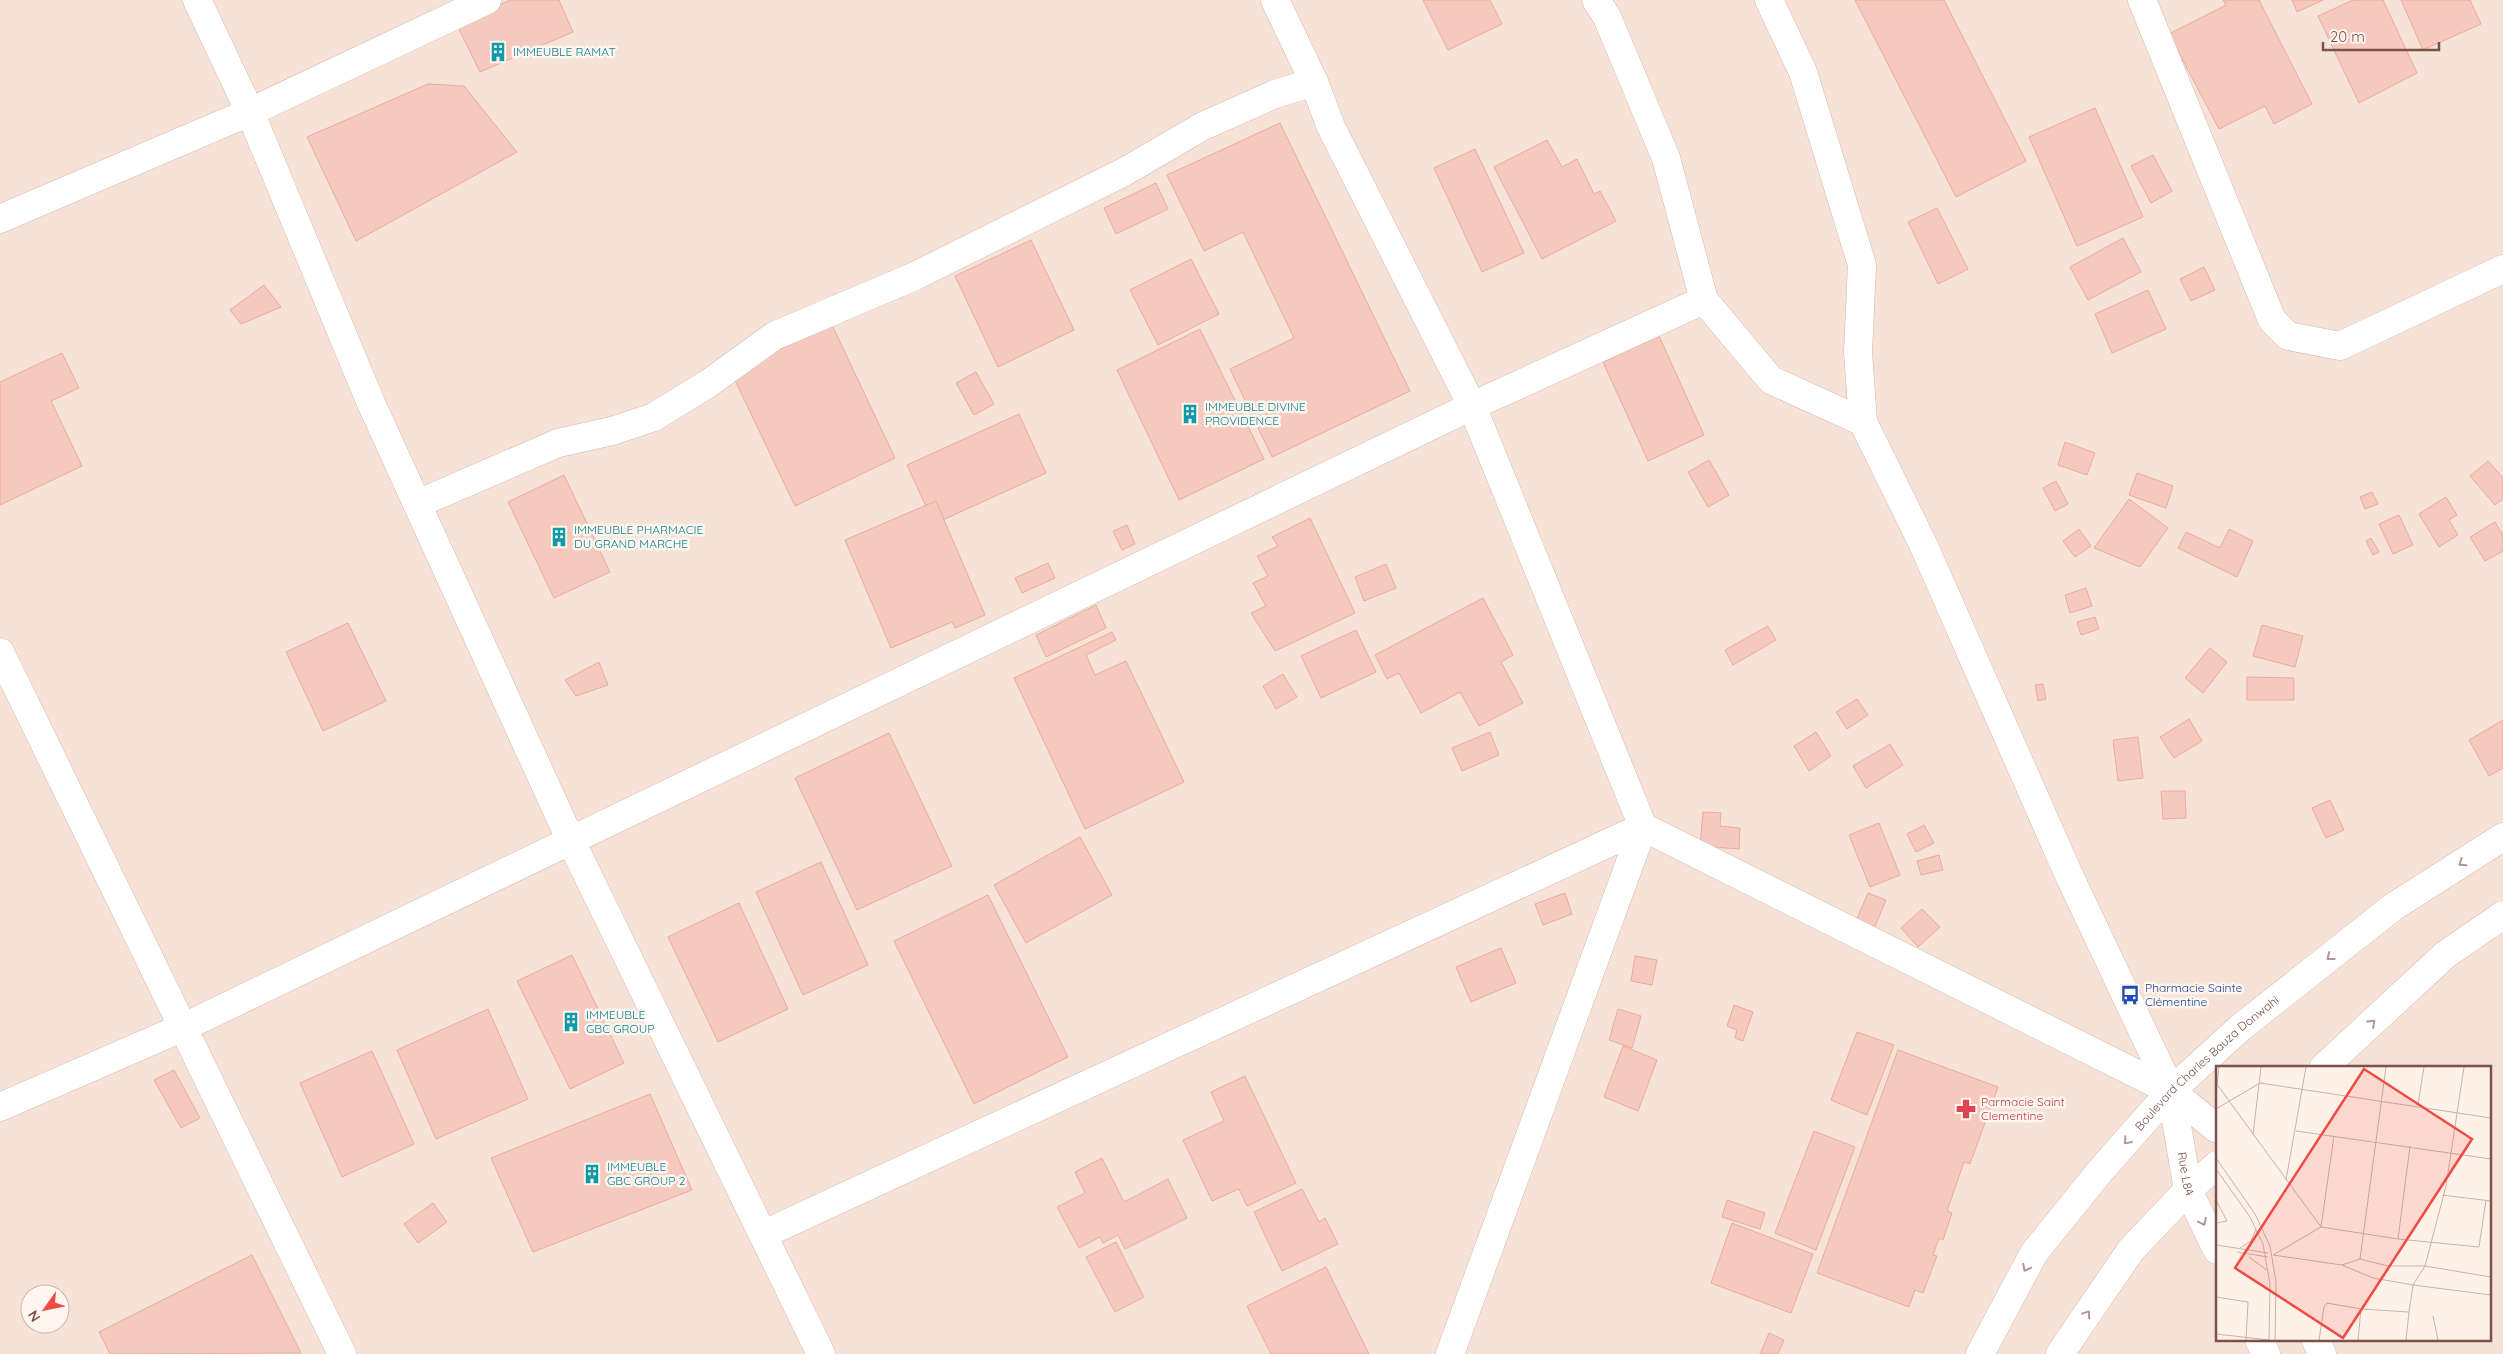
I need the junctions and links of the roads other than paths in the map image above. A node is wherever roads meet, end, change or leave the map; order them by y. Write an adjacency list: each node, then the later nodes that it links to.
1 (197, 0): 8 (street)
2 (487, 0): 8 (street)
3 (1275, 0): 7 (street)
4 (1596, 0): 11 (street)
5 (1769, 0): 13 (street)
6 (2142, 0): 10 (street)
7 (1314, 82): 12 (street); 14 (street)
8 (250, 112): 9 (street); 14 (street)
9 (0, 219)
10 (2503, 269)
11 (1704, 300): 12 (street); 13 (street)
12 (1472, 406): 16 (street); 18 (street)
13 (1863, 422): 22 (street)
14 (417, 504): 18 (street)
15 (3, 668): 20 (street)
16 (1643, 827): 22 (street); 27 (street); 33 (street)
17 (2503, 837): 22 (street, Boulevard Charles Bauza Donwahi, one-way to 22)
18 (570, 839): 20 (street); 27 (street)
19 (2503, 915): 21 (street, one-way to 19)
20 (184, 1027): 23 (street); 31 (street)
21 (2333, 1063)
22 (2171, 1091): 24 (street); 26 (street, Rue L84); 34 (street, Boulevard Charles Bauza Donwahi, one-way to 34)
23 (0, 1107)
24 (2216, 1127)
25 (2216, 1166): 26 (street)
26 (2188, 1190): 28 (street, Rue L84, one-way to 28); 35 (street, one-way to 26)
27 (764, 1234): 32 (street)
28 (2216, 1248)
29 (2260, 1342): 36 (street)
30 (2317, 1342): 37 (street)
31 (342, 1354)
32 (821, 1354)
33 (1450, 1354)
34 (1980, 1354)
35 (2060, 1354)
36 (2266, 1354)
37 (2322, 1354)

